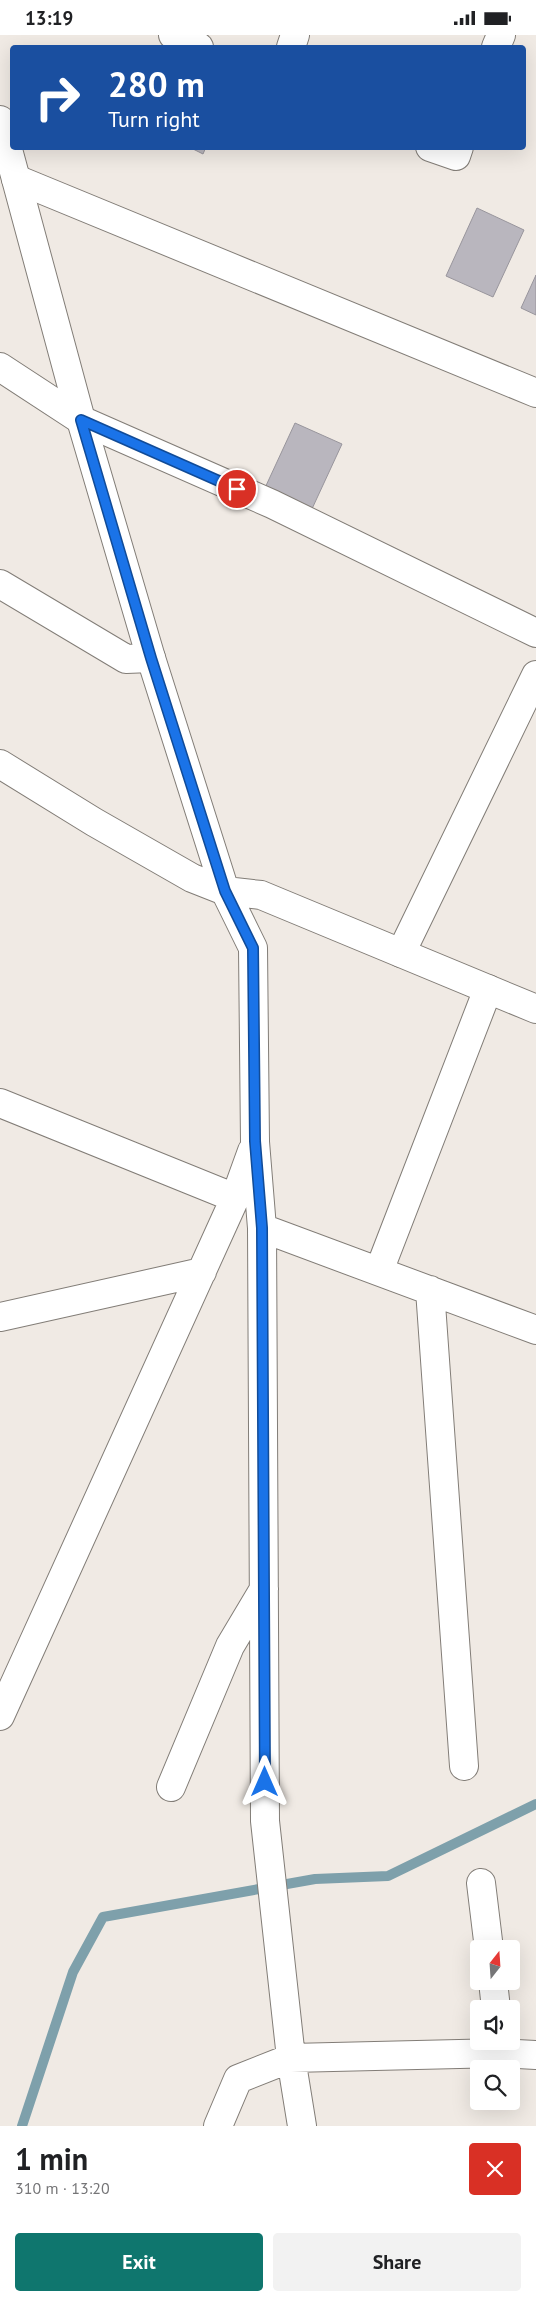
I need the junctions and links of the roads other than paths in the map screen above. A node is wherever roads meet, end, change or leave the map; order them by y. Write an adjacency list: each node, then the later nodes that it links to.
1 (173, 35): 2 (street)
2 (195, 45)
3 (0, 124): 6 (street)
4 (439, 150): 5 (street)
5 (459, 150)
6 (16, 179): 8 (street); 9 (street)
7 (0, 367): 9 (street)
8 (536, 393)
9 (81, 420): 11 (street); 12 (street)
10 (0, 584): 12 (street)
11 (536, 633)
12 (151, 658): 15 (street)
13 (536, 675): 16 (street)
14 (0, 763): 15 (street)
15 (225, 891): 16 (street); 20 (street)
16 (401, 953): 17 (street)
17 (488, 989): 18 (street); 23 (street)
18 (536, 1009)
19 (0, 1103): 21 (street)
20 (255, 1141): 21 (street); 22 (street)
21 (235, 1198): 24 (street)
22 (262, 1228): 23 (street); 28 (street)
23 (379, 1271): 25 (street)
24 (202, 1272): 26 (street); 29 (street)
25 (430, 1291): 27 (street); 30 (street)
26 (0, 1317)
27 (536, 1330)
28 (264, 1589): 31 (street); 37 (street)
29 (0, 1716)
30 (464, 1766)
31 (171, 1787)
32 (481, 1883): 33 (street)
33 (488, 1940)
34 (470, 2049): 37 (street)
35 (514, 2050): 36 (street)
36 (536, 2055)
37 (291, 2058): 38 (street); 39 (street)
38 (218, 2126)
39 (302, 2126)

